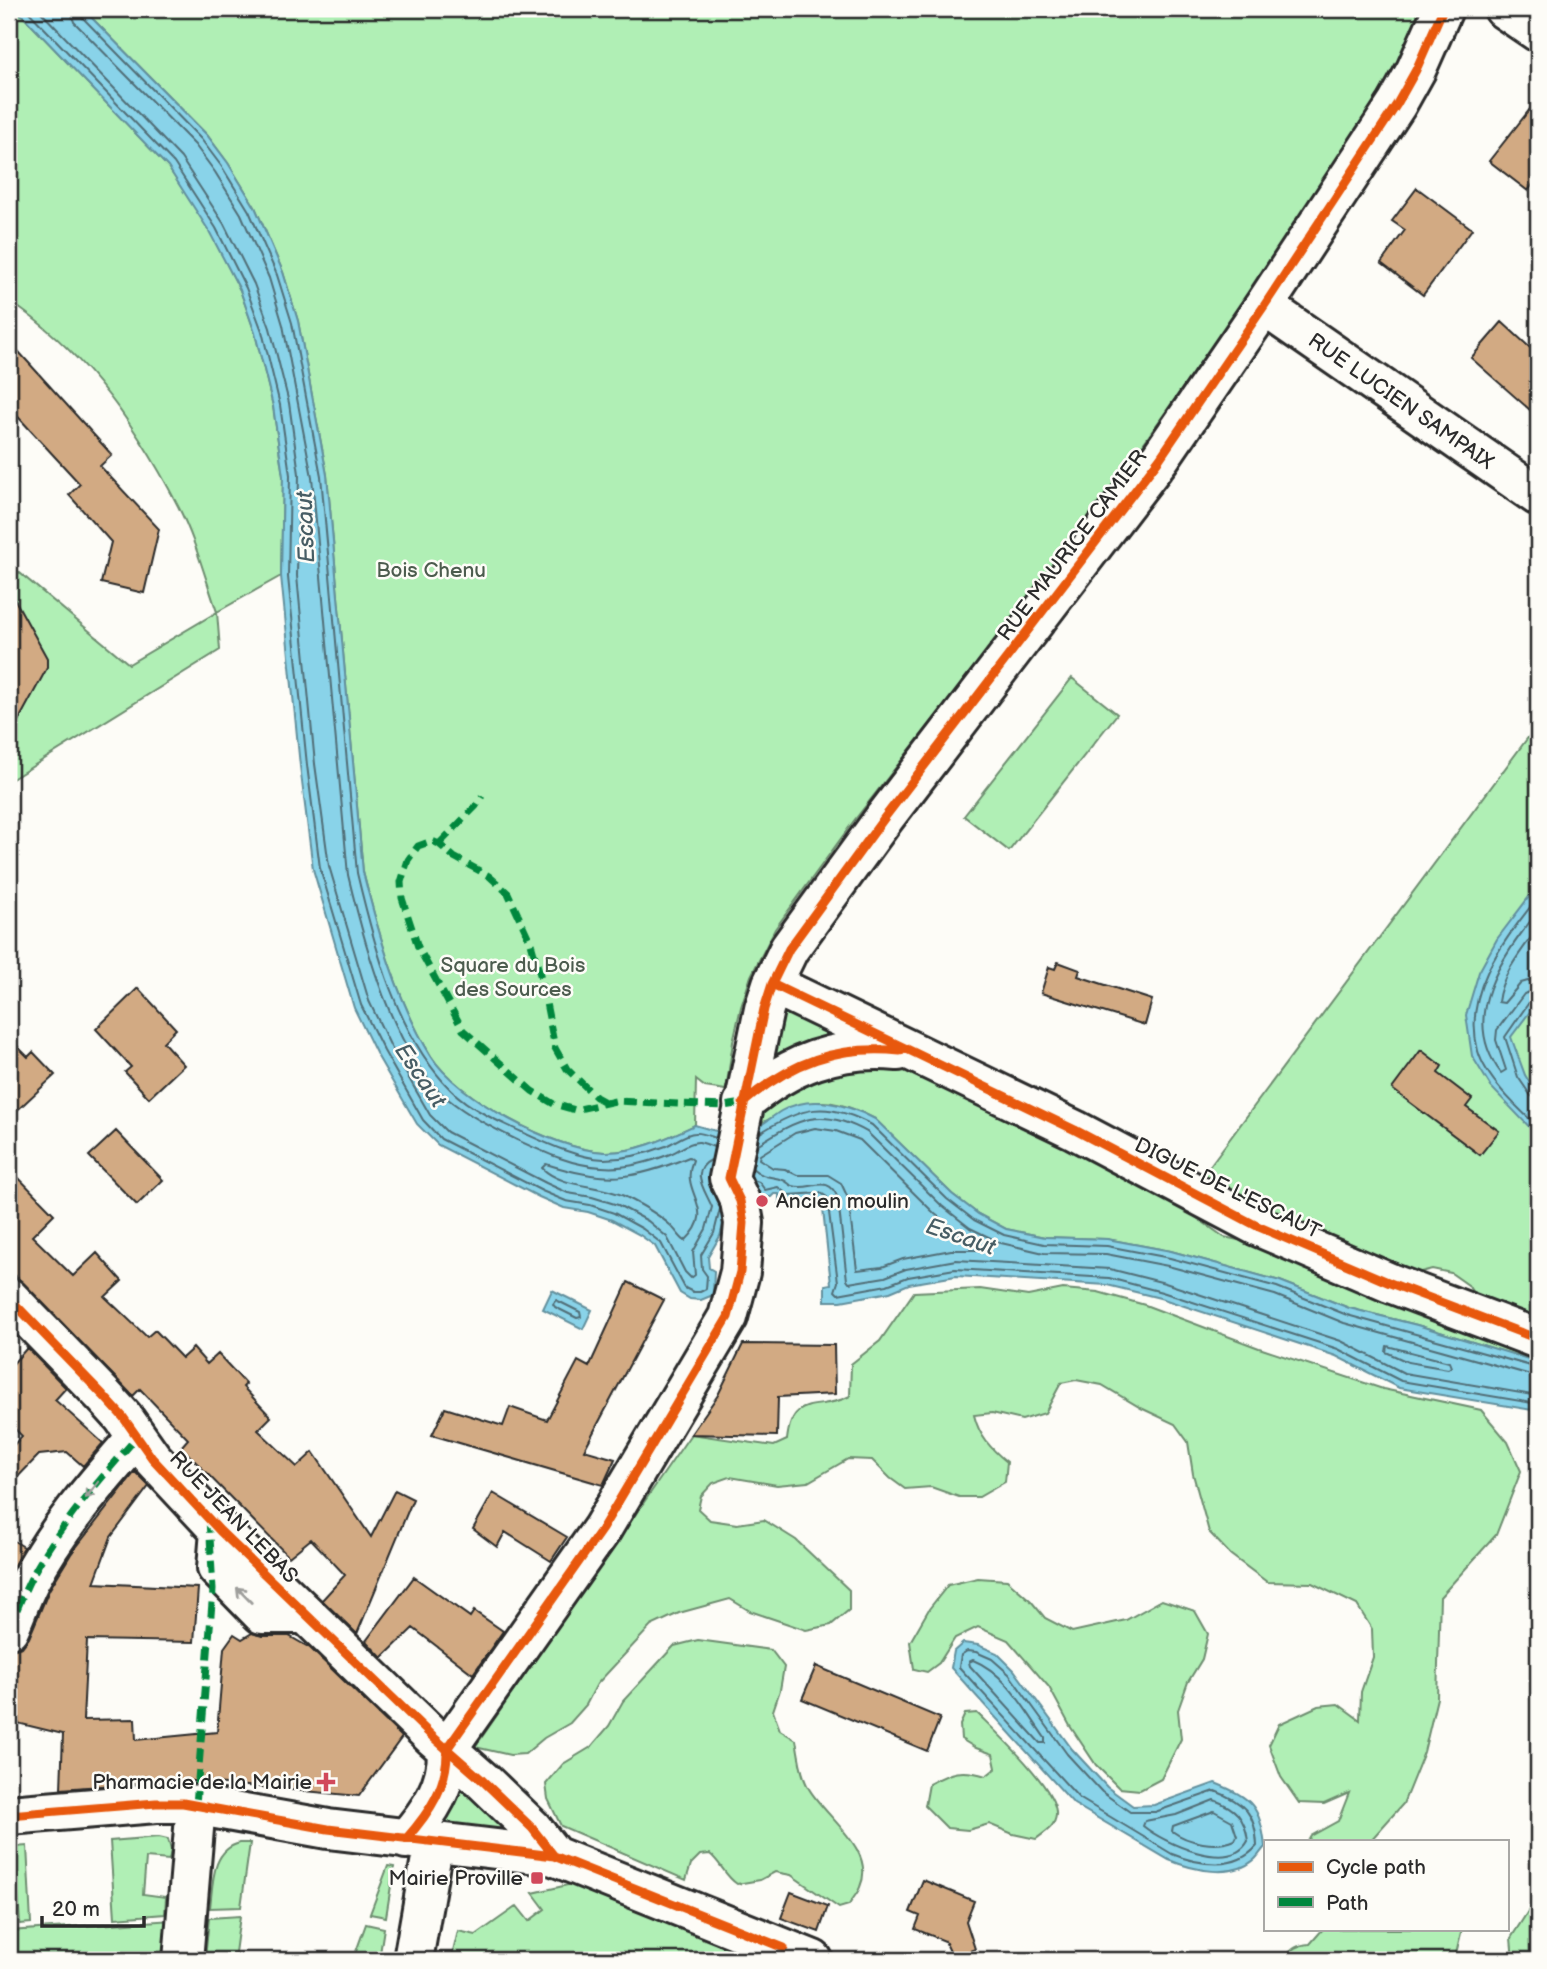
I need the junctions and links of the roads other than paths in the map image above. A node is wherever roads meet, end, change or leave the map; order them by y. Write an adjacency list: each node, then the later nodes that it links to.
1 (1443, 9): 4 (street, RUE MAURICE CAMIER)
2 (1504, 9): 3 (street)
3 (1538, 32)
4 (1264, 306): 5 (street, RUE LUCIEN SAMPAIX); 6 (street, RUE MAURICE CAMIER)
5 (1538, 496)
6 (772, 984): 7 (street, DIGUE DE L'ESCAUT); 8 (street, RUE MAURICE CAMIER)
7 (910, 1052): 8 (street, DIGUE DE L'ESCAUT); 10 (street, DIGUE DE L'ESCAUT)
8 (741, 1116): 13 (street, RUE MAURICE CAMIER)
9 (9, 1298): 11 (street, RUE JEAN LEBAS)
10 (1538, 1339)
11 (136, 1438): 12 (street, one-way to 12); 13 (street, RUE JEAN LEBAS, one-way to 11)
12 (9, 1629)
13 (447, 1749): 16 (street); 17 (street, RUE JEAN LEBAS)
14 (196, 1805): 15 (street); 16 (street); 19 (street)
15 (9, 1815)
16 (420, 1840): 17 (street); 20 (street)
17 (554, 1856): 18 (street)
18 (792, 1956)
19 (183, 1960)
20 (413, 1960)

